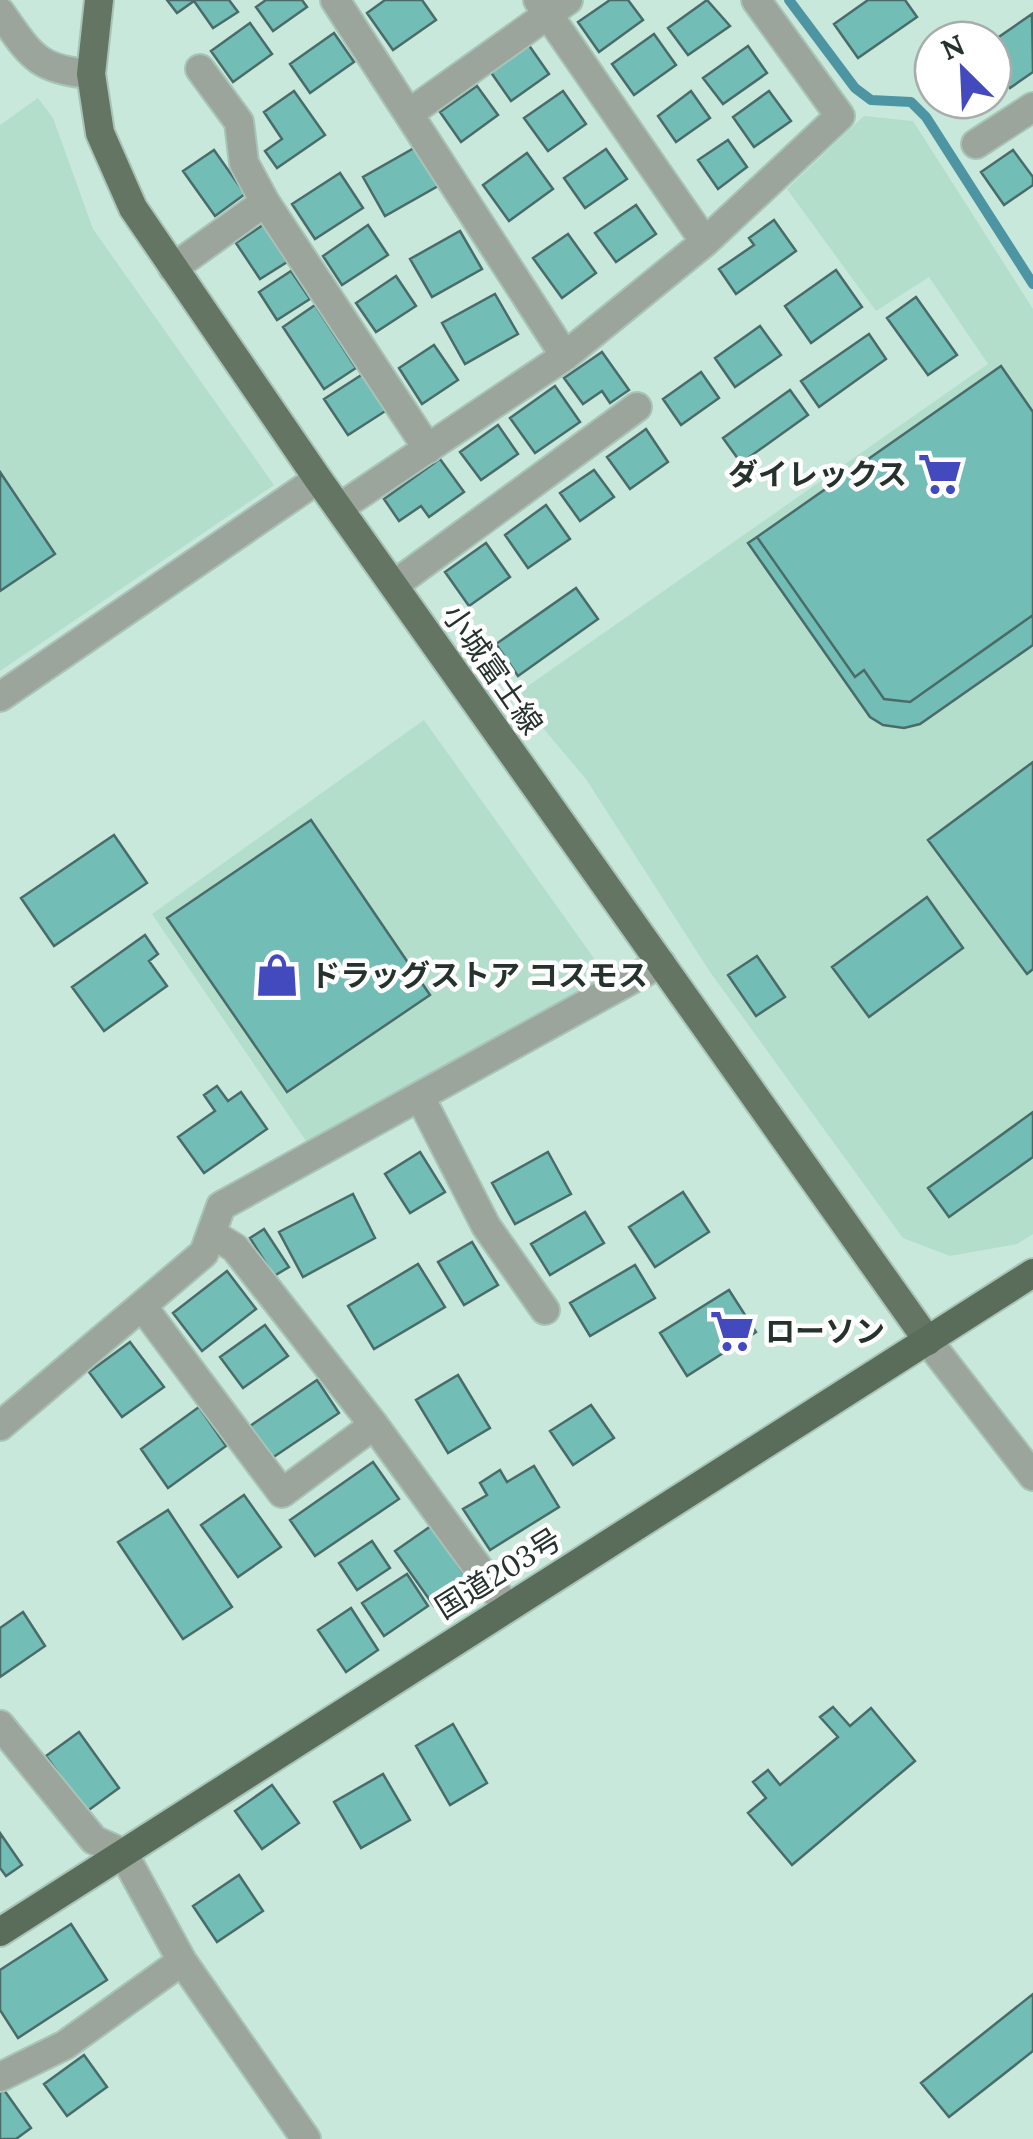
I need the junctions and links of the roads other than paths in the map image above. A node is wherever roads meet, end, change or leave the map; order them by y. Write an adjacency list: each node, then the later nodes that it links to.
1 (99, 0): 7 (main road, 小城富士線)
2 (336, 0): 9 (street)
3 (756, 0): 12 (street)
4 (551, 5): 9 (street); 12 (street)
5 (0, 12): 7 (street)
6 (200, 69): 11 (street)
7 (90, 74): 13 (main road, 小城富士線)
8 (1033, 107): 10 (street)
9 (411, 112): 14 (street)
10 (976, 144)
11 (266, 202): 13 (street); 16 (street)
12 (706, 242): 14 (street)
13 (173, 268): 17 (main road, 小城富士線)
14 (566, 356): 16 (street)
15 (637, 407): 19 (street)
16 (428, 449): 18 (street)
17 (318, 479): 18 (main road, 小城富士線); 20 (street)
18 (339, 508): 19 (main road, 小城富士線)
19 (394, 585): 21 (main road, 小城富士線)
20 (0, 697)
21 (661, 964): 22 (street); 27 (main road, 小城富士線)
22 (420, 1097): 23 (street); 26 (street)
23 (214, 1235): 25 (street); 28 (street)
24 (1033, 1273): 27 (highway, 国道203号)
25 (142, 1306): 28 (street); 29 (street)
26 (545, 1310)
27 (928, 1340): 30 (street); 31 (highway, 国道203号)
28 (374, 1424): 31 (street)
29 (0, 1426)
30 (1033, 1476)
31 (506, 1606): 33 (highway, 国道203号)
32 (0, 1725): 33 (street)
33 (123, 1853): 34 (highway, 国道203号); 35 (street)
34 (0, 1932)
35 (182, 1961): 36 (street); 37 (street)
36 (0, 2076)
37 (299, 2137)

